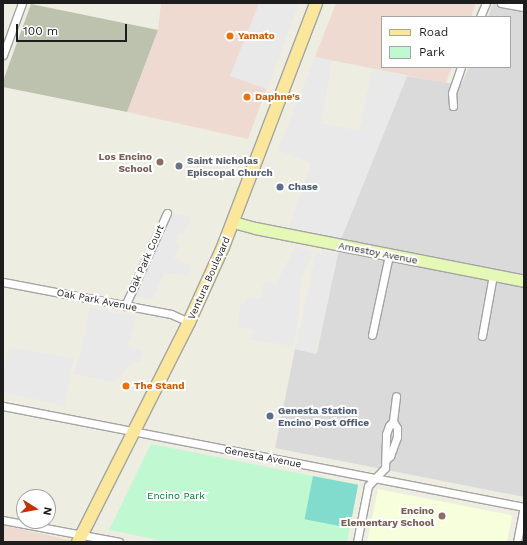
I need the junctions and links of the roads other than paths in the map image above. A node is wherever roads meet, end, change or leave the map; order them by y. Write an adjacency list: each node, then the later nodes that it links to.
1 (22, 3): 7 (street)
2 (316, 3): 11 (main road, Ventura Boulevard)
3 (486, 3): 6 (street)
4 (501, 3): 5 (street)
5 (524, 7)
6 (480, 16)
7 (3, 56)
8 (461, 68): 9 (street)
9 (453, 106)
10 (167, 213): 16 (street, Oak Park Court)
11 (233, 222): 12 (street, Amestoy Avenue); 17 (main road, Ventura Boulevard)
12 (389, 255): 13 (street, Amestoy Avenue); 18 (street)
13 (494, 276): 14 (street, Amestoy Avenue); 19 (street)
14 (524, 281)
15 (3, 282): 16 (street, Oak Park Avenue)
16 (125, 306): 17 (street, Oak Park Avenue)
17 (189, 322): 23 (main road, Ventura Boulevard)
18 (372, 335)
19 (482, 336)
20 (396, 396): 22 (street)
21 (3, 406): 23 (street, Genesta Avenue)
22 (394, 421): 24 (street); 24 (street)
23 (134, 432): 25 (street, Genesta Avenue); 28 (main road, Ventura Boulevard)
24 (386, 460): 25 (street)
25 (375, 478): 26 (street, Genesta Avenue); 30 (street)
26 (524, 507): 31 (street)
27 (3, 520): 28 (street)
28 (80, 538): 29 (street)
29 (118, 542)
30 (357, 542)
31 (517, 542)

